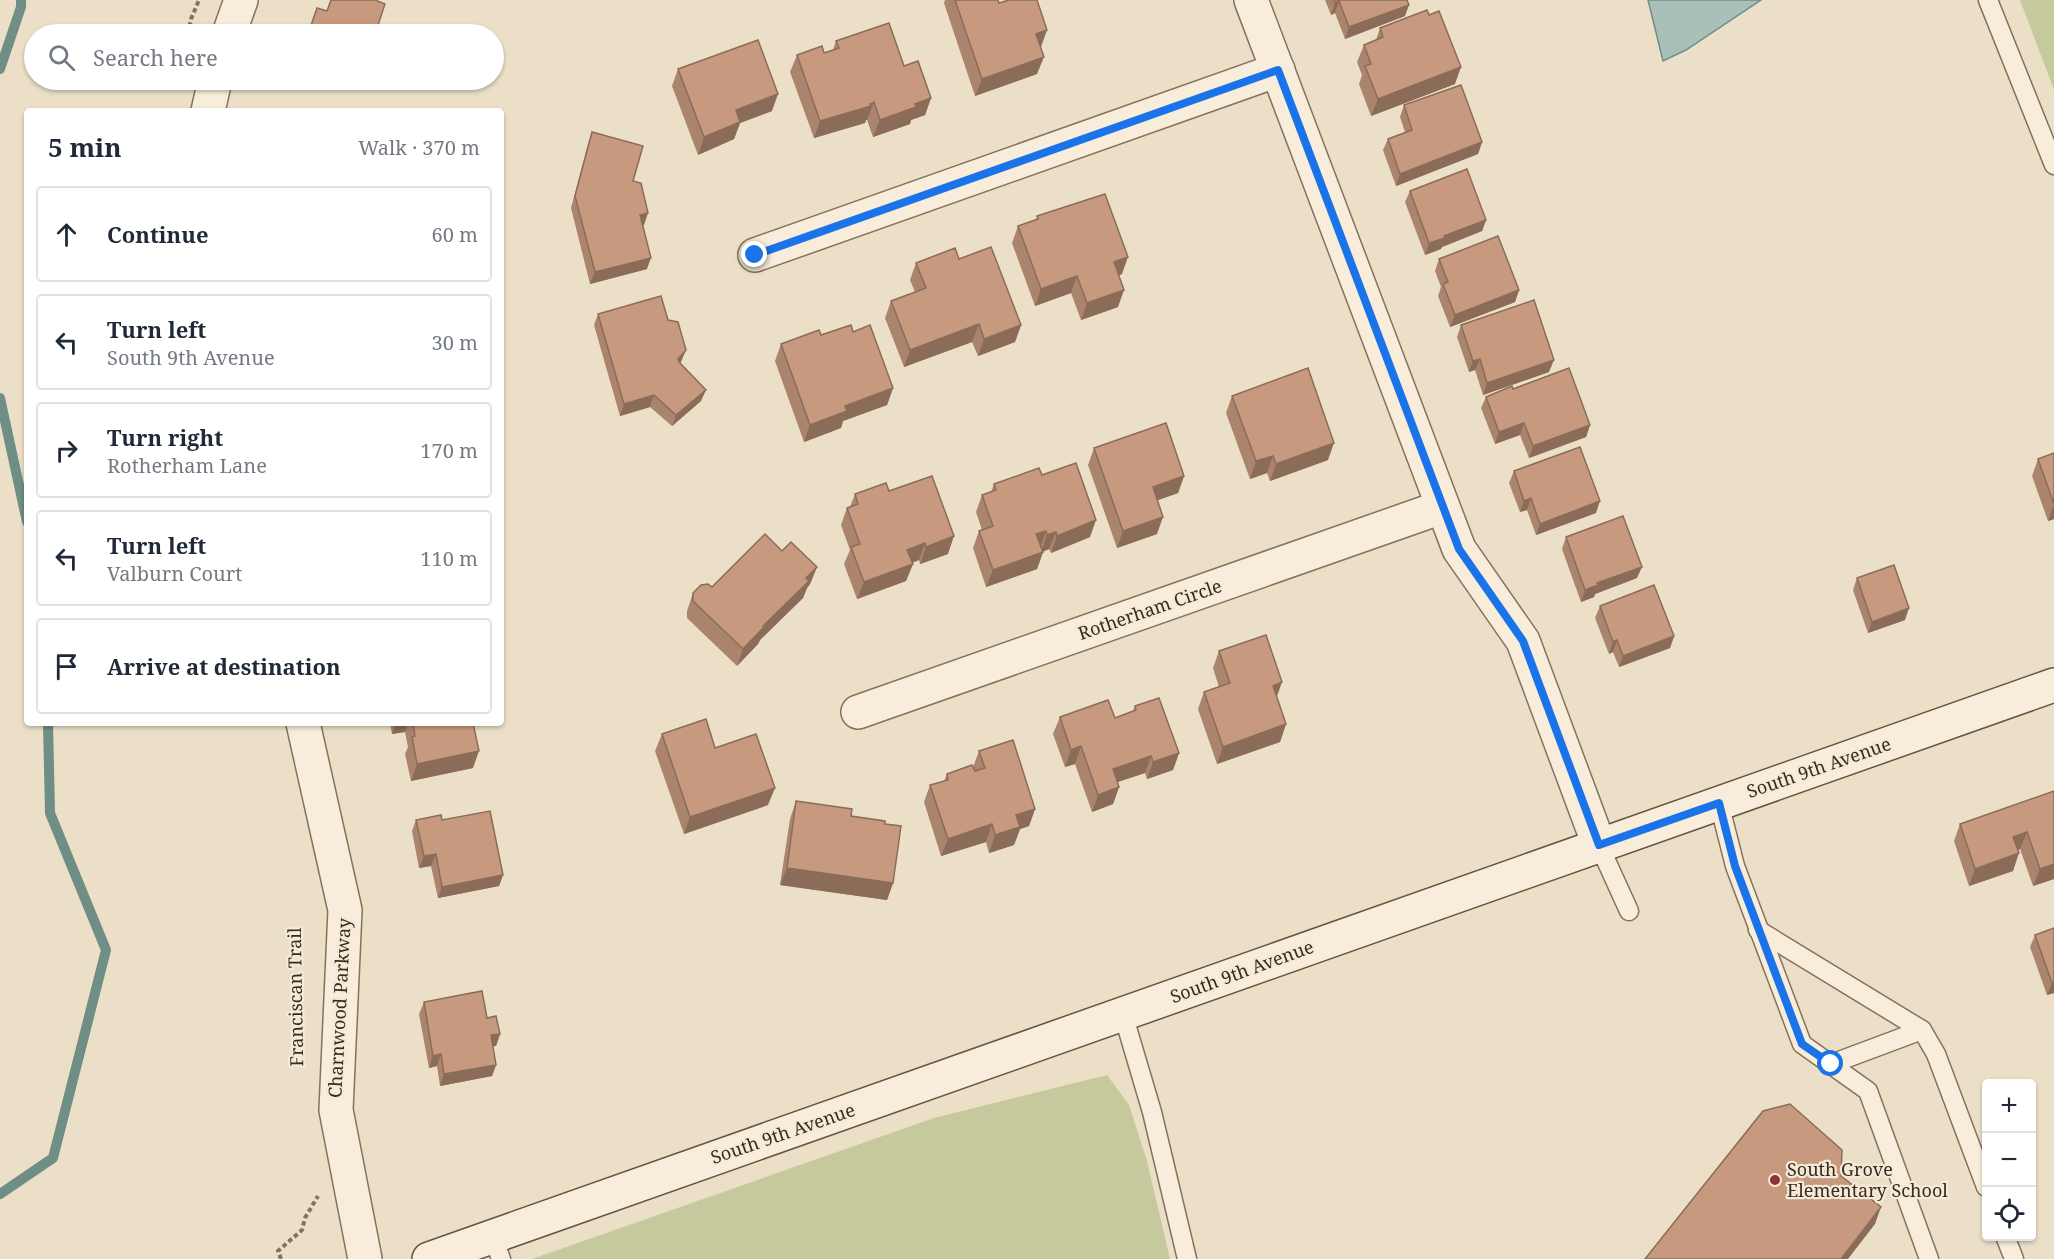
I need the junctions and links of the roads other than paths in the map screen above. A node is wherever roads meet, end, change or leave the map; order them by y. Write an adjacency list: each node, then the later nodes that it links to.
1 (241, 0): 4 (street)
2 (1251, 0): 5 (street)
3 (1988, 0): 8 (lane)
4 (233, 24)
5 (1278, 70): 9 (street); 10 (street)
6 (213, 90): 7 (street)
7 (209, 108)
8 (2054, 165)
9 (755, 255)
10 (1442, 507): 12 (street, Rotherham Circle); 15 (street)
11 (2054, 685): 14 (street, South 9th Avenue)
12 (858, 712)
13 (304, 726): 24 (street, Charnwood Parkway)
14 (1719, 803): 15 (street, South 9th Avenue); 17 (lane)
15 (1599, 845): 16 (lane); 18 (street, South 9th Avenue)
16 (1629, 911)
17 (1758, 930): 19 (lane); 20 (lane)
18 (1123, 1014): 23 (street, South 9th Avenue); 26 (lane)
19 (1922, 1030): 20 (lane); 21 (lane)
20 (1831, 1064): 27 (lane)
21 (1982, 1176)
22 (2007, 1241): 28 (lane)
23 (497, 1248): 25 (street, South 9th Avenue)
24 (365, 1259)
25 (429, 1259)
26 (1187, 1259)
27 (1929, 1259)
28 (2014, 1259)

